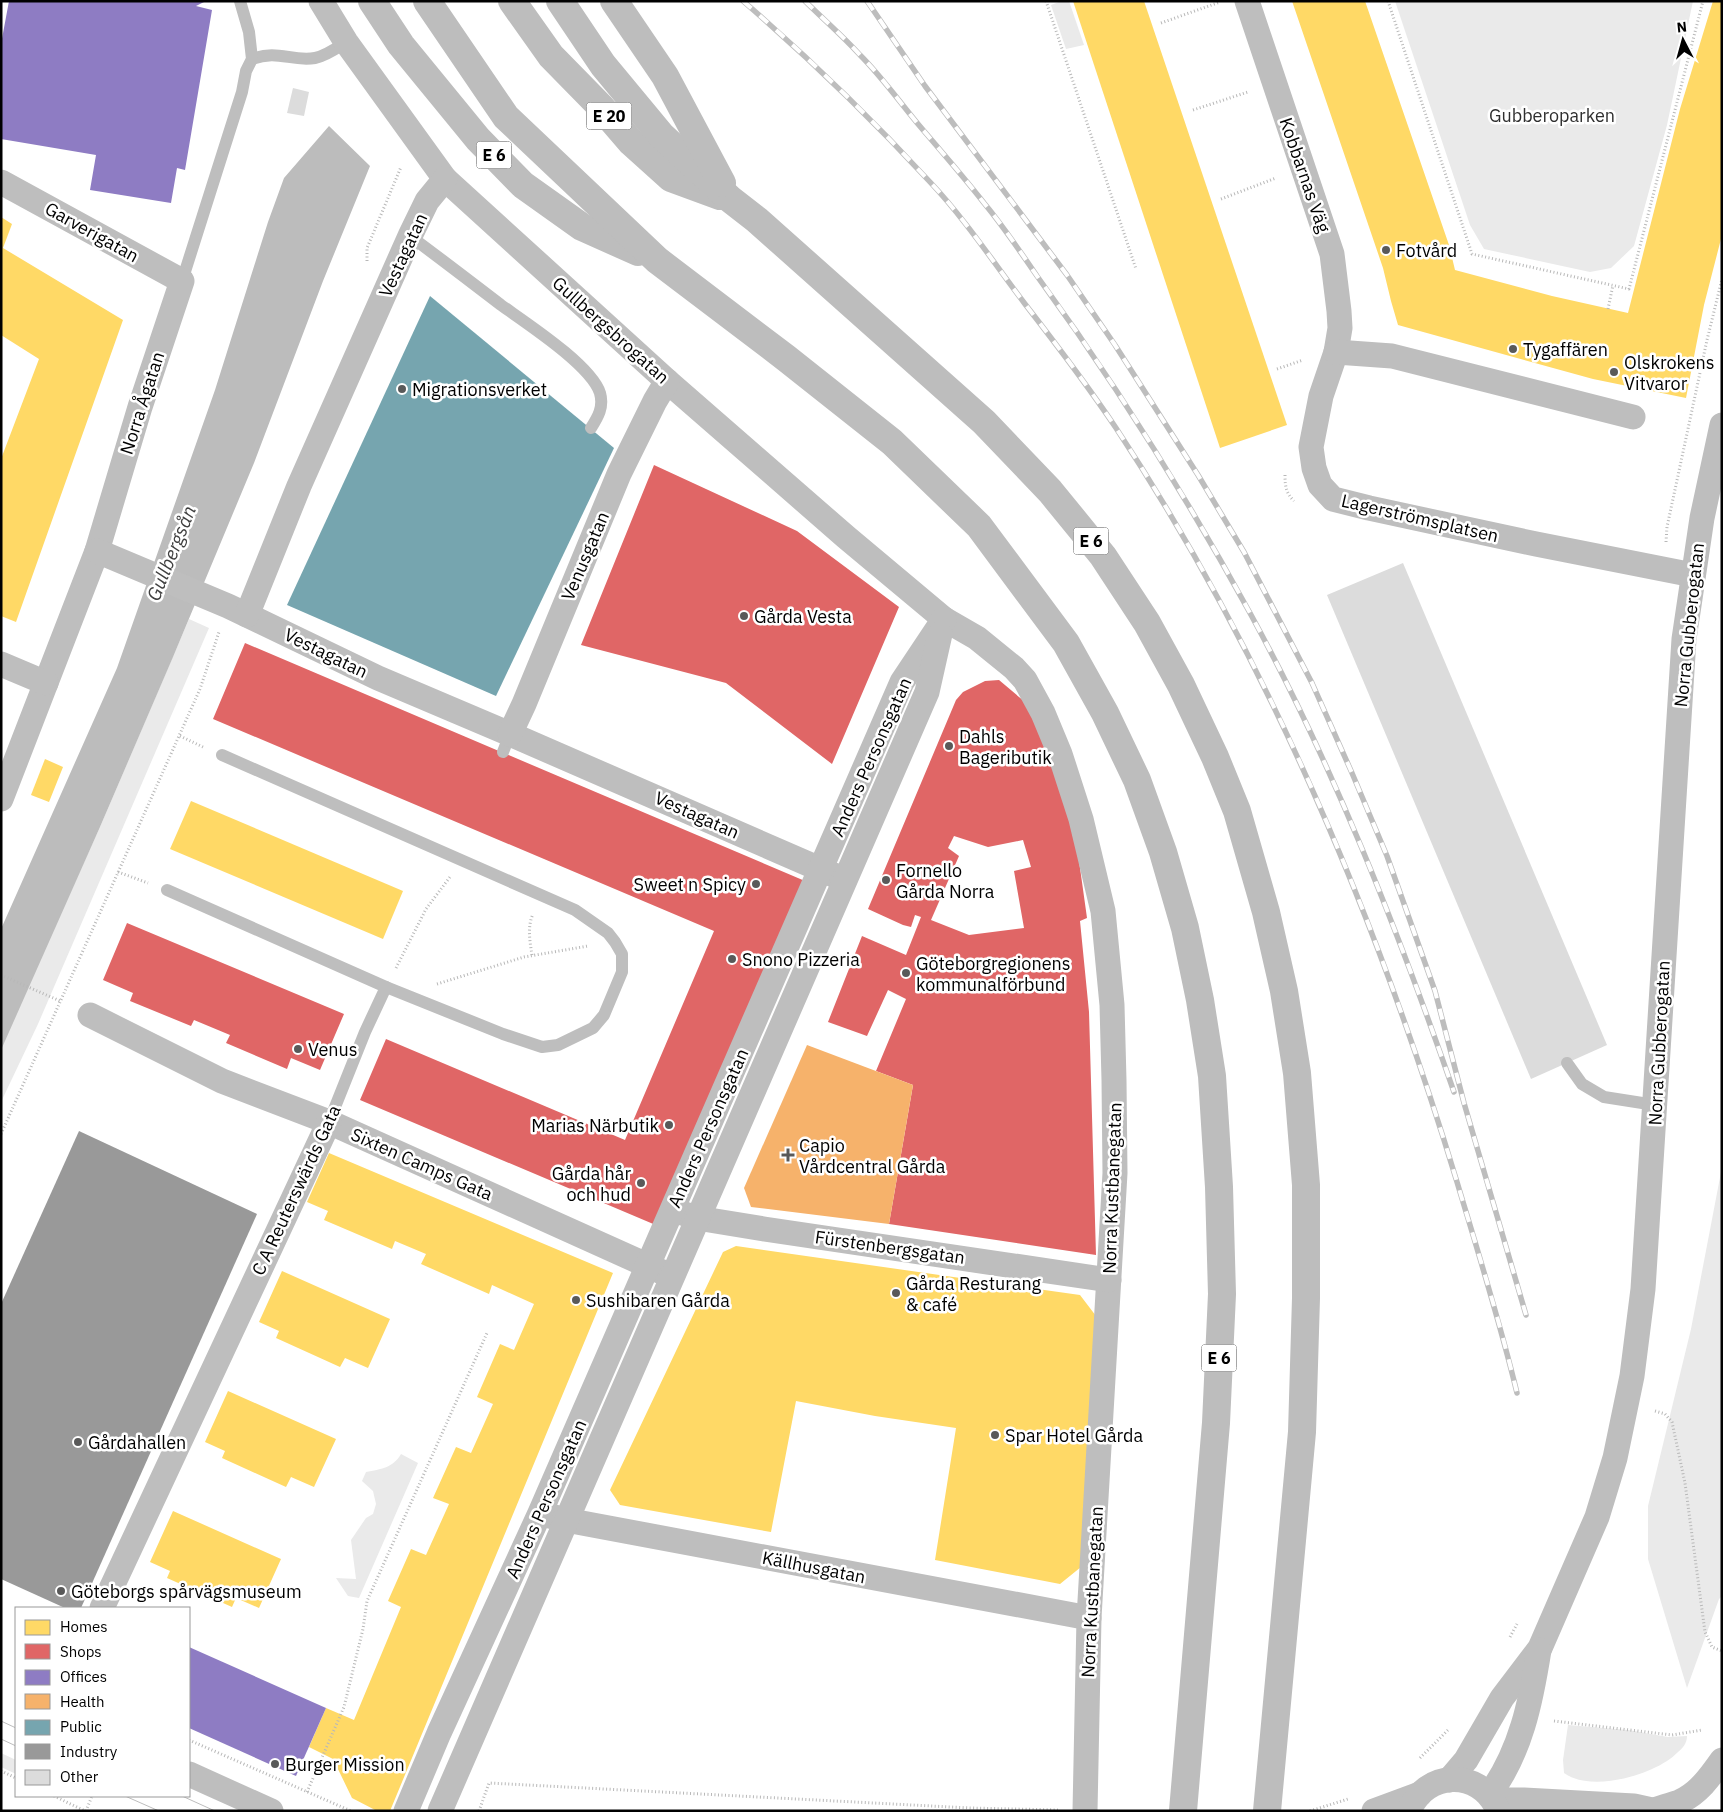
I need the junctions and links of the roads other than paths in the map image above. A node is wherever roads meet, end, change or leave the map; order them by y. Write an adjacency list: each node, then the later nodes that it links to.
1 (240, 1): 10 (lane, Norra Ågatan)
2 (321, 1): 9 (street, Gullbergsbrogatan)
3 (372, 1): 15 (highway, E 6)
4 (427, 1): 15 (highway, E 6)
5 (512, 1): 13 (highway, E 20)
6 (560, 1): 13 (highway, E 6)
7 (614, 1): 13 (highway)
8 (1247, 1): 17 (street, Kobbarnas Väg)
9 (346, 42): 10 (lane); 11 (street, Gullbergsbrogatan)
10 (252, 58): 16 (lane, Norra Ågatan)
11 (445, 179): 14 (street, Vestagatan); 18 (street, Gullbergsbrogatan)
12 (1, 182): 16 (street, Garverigatan)
13 (730, 199): 59 (highway, E 6)
14 (410, 236): 21 (lane); 24 (street, Vestagatan)
15 (657, 260): 58 (highway, E 6)
16 (182, 281): 22 (street, Norra Ågatan)
17 (1336, 352): 19 (street); 23 (street, Lagerströmsplatsen)
18 (667, 381): 25 (street, Gullbergsbrogatan); 28 (street, Venusgatan)
19 (1634, 417)
20 (1722, 425): 23 (street, Norra Gubberogatan)
21 (590, 428)
22 (97, 551): 24 (street); 27 (street, Norra Ågatan)
23 (1693, 575): 37 (street, Norra Gubberogatan)
24 (247, 615): 28 (street, Vestagatan)
25 (944, 619): 31 (street, Anders Personsgatan); 32 (street, Anders Personsgatan); 43 (street, Norra Kustbanegatan)
26 (1, 664): 27 (street)
27 (46, 683): 30 (street, Norra Ågatan)
28 (506, 743): 31 (street, Vestagatan)
29 (222, 755): 34 (lane)
30 (1, 799)
31 (820, 870): 32 (street, Vestagatan); 39 (street, Anders Personsgatan)
32 (845, 880): 40 (street, Anders Personsgatan)
33 (167, 890): 34 (lane)
34 (386, 987): 38 (lane, C A Reuterswärds Gata)
35 (90, 1015): 38 (street, Sixten Camps Gata)
36 (1568, 1063): 37 (lane)
37 (1655, 1105): 48 (street, Norra Gubberogatan)
38 (328, 1122): 41 (street, Sixten Camps Gata); 46 (street, C A Reuterswärds Gata)
39 (672, 1210): 40 (street, Fürstenbergsgatan); 41 (street, Anders Personsgatan)
40 (697, 1218): 42 (street, Anders Personsgatan); 43 (street, Fürstenbergsgatan)
41 (648, 1265): 42 (street, Sixten Camps Gata); 44 (street, Anders Personsgatan)
42 (672, 1276): 45 (street, Anders Personsgatan)
43 (1109, 1280): 47 (street, Norra Kustbanegatan)
44 (540, 1513): 45 (street, Källhusgatan); 55 (street, Anders Personsgatan)
45 (566, 1520): 47 (street, Källhusgatan); 56 (street, Anders Personsgatan)
46 (102, 1607)
47 (1089, 1618): 57 (street, Norra Kustbanegatan)
48 (1540, 1648): 51 (street, Norra Gubberogatan); 53 (street, Norra Gubberogatan)
49 (1722, 1760): 61 (street)
50 (190, 1774): 54 (street)
51 (1449, 1780): 52 (street, Norra Gubberogatan); 53 (street)
52 (1415, 1802): 60 (street, Norra Gubberogatan)
53 (1494, 1802): 61 (street)
54 (271, 1811)
55 (406, 1811)
56 (440, 1811)
57 (1085, 1811)
58 (1183, 1811)
59 (1267, 1811)
60 (1374, 1811)
61 (1652, 1811)

